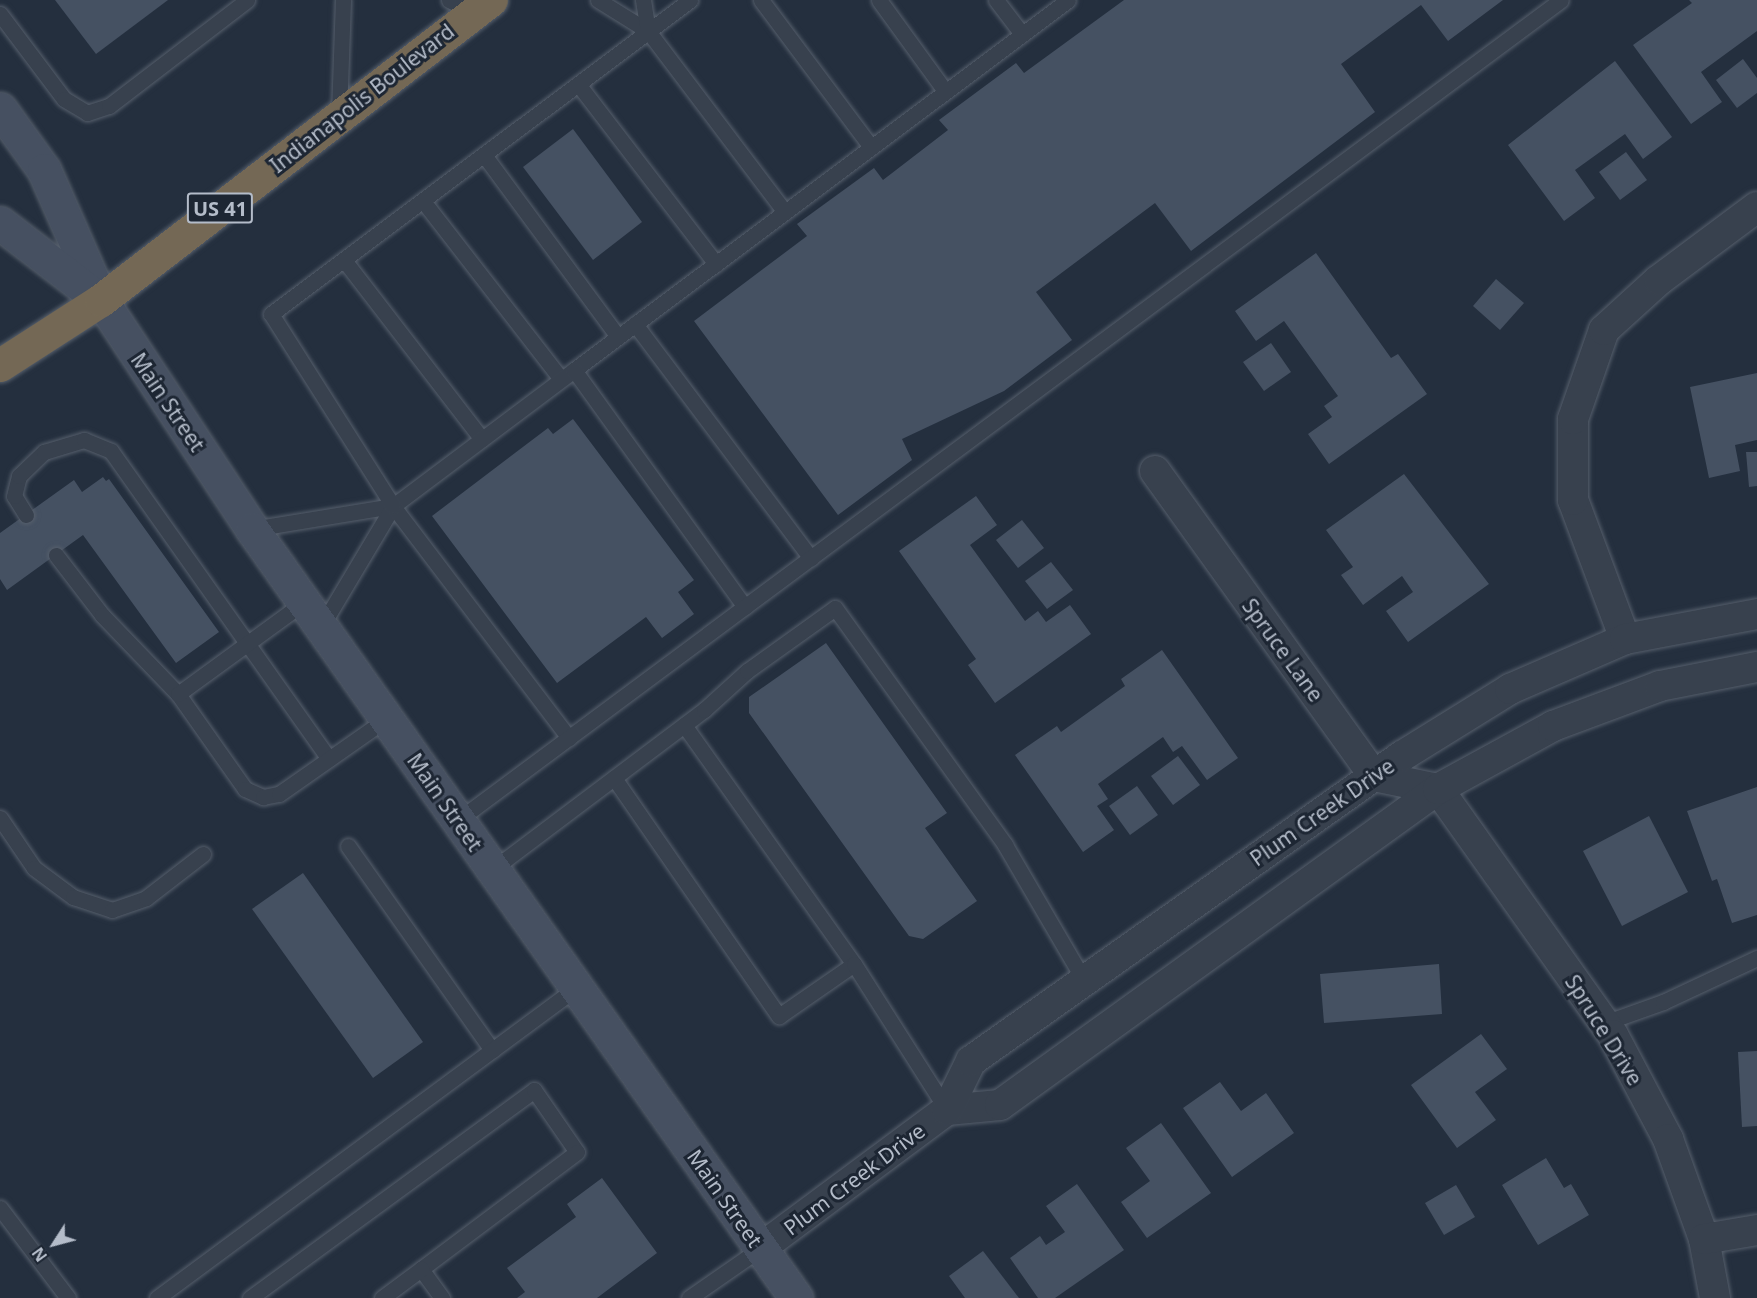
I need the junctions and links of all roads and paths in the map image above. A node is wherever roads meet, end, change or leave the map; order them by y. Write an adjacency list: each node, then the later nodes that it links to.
1 (247, 0): 12 (lane)
2 (343, 0): 18 (lane)
3 (598, 0): 13 (lane)
4 (643, 0): 13 (lane)
5 (690, 0): 13 (lane)
6 (760, 0): 19 (lane)
7 (879, 0): 16 (lane)
8 (996, 0): 14 (lane)
9 (1068, 0): 14 (lane)
10 (1561, 0): 39 (lane)
11 (472, 4): 18 (highway, Indianapolis Boulevard / US 41)
12 (0, 14)
13 (648, 31): 15 (lane); 23 (lane)
14 (1022, 34): 16 (lane)
15 (578, 84): 20 (lane); 26 (lane)
16 (945, 91): 19 (lane)
17 (0, 109): 27 (street, Main Street)
18 (339, 116): 27 (highway, Indianapolis Boulevard / US 41)
19 (871, 147): 23 (lane)
20 (484, 155): 21 (lane); 29 (lane)
21 (423, 201): 25 (lane); 32 (lane)
22 (1757, 207): 43 (street)
23 (785, 212): 26 (lane)
24 (0, 223): 27 (street, Main Street)
25 (344, 260): 33 (lane); 35 (lane)
26 (716, 264): 28 (lane)
27 (100, 300): 30 (highway, Indianapolis Boulevard / US 41); 37 (street, Main Street)
28 (635, 324): 29 (lane); 39 (lane)
29 (618, 337): 31 (lane)
30 (0, 365)
31 (574, 370): 32 (lane); 40 (lane)
32 (561, 379): 33 (lane)
33 (482, 439): 35 (lane)
34 (1155, 471): 51 (street, Spruce Lane)
35 (393, 506): 37 (lane); 42 (lane); 49 (lane)
36 (26, 514): 44 (lane)
37 (252, 529): 42 (street, Main Street)
38 (56, 555): 46 (lane)
39 (811, 558): 40 (lane)
40 (745, 607): 49 (lane)
41 (1757, 614): 43 (street, Plum Creek Drive)
42 (313, 615): 44 (lane); 47 (street, Main Street)
43 (1625, 639): 51 (street, Plum Creek Drive)
44 (247, 644): 46 (lane); 50 (lane)
45 (1757, 667): 53 (street, Plum Creek Drive)
46 (178, 694): 50 (lane)
47 (386, 719): 50 (lane); 55 (street, Main Street)
48 (684, 725): 52 (lane); 60 (lane); 61 (lane)
49 (569, 738): 55 (lane)
50 (329, 759)
51 (1374, 776): 53 (street); 61 (street, Plum Creek Drive)
52 (614, 778): 58 (lane); 60 (lane)
53 (1438, 789): 63 (street, Spruce Drive); 65 (street, Plum Creek Drive)
54 (0, 818): 57 (lane)
55 (458, 820): 58 (street, Main Street)
56 (348, 846): 64 (lane)
57 (203, 854)
58 (493, 869): 62 (street, Main Street)
59 (1757, 958): 63 (lane)
60 (854, 964): 65 (lane)
61 (1084, 980): 65 (street, Plum Creek Drive)
62 (576, 988): 64 (lane); 69 (street, Main Street)
63 (1604, 1023): 68 (street, Spruce Drive)
64 (492, 1050): 72 (lane)
65 (947, 1110): 69 (street, Plum Creek Drive)
66 (0, 1208): 71 (lane)
67 (1757, 1230): 68 (street)
68 (1704, 1239): 78 (street, Spruce Drive)
69 (761, 1248): 76 (lane); 77 (street, Main Street)
70 (421, 1269): 73 (lane); 74 (lane); 75 (lane)
71 (68, 1298)
72 (158, 1298)
73 (250, 1298)
74 (382, 1298)
75 (442, 1298)
76 (689, 1298)
77 (796, 1298)
78 (1715, 1298)

